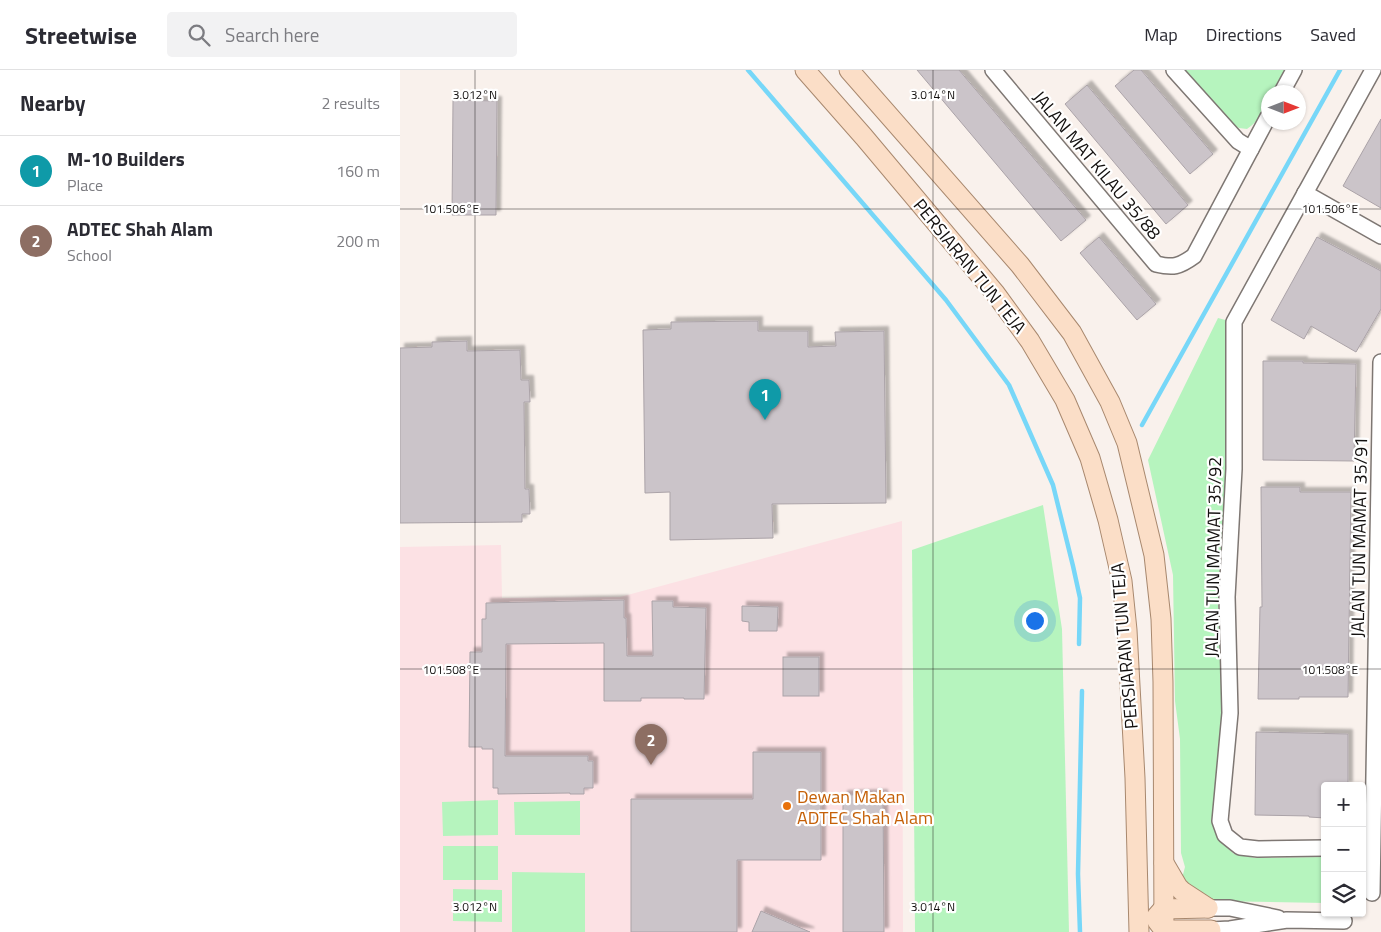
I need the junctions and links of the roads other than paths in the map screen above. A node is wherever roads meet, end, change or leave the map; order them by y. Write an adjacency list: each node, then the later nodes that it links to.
1 (805, 70): 22 (main road, PERSIARAN TUN TEJA)
2 (849, 70): 17 (main road, PERSIARAN TUN TEJA)
3 (1174, 70): 9 (street)
4 (1294, 70): 7 (street)
5 (1373, 70): 10 (street, JALAN TUN MAMAT 35/92)
6 (1001, 73): 9 (street, JALAN MAT KILAU 35/88)
7 (1286, 85)
8 (1261, 130): 9 (street)
9 (1251, 149)
10 (1305, 193): 11 (street); 16 (street, JALAN TUN MAMAT 35/92)
11 (1381, 236)
12 (1381, 362): 13 (street, JALAN TUN MAMAT 35/91)
13 (1380, 473): 14 (street, JALAN TUN MAMAT 35/91)
14 (1378, 716): 15 (street, JALAN TUN MAMAT 35/91)
15 (1367, 847): 18 (street, JALAN TUN MAMAT 35/91)
16 (1321, 848)
17 (1163, 862): 19 (main road); 22 (main road, PERSIARAN TUN TEJA)
18 (1372, 894)
19 (1208, 908): 20 (street); 22 (main road)
20 (1287, 920): 21 (street); 23 (street)
21 (1345, 922)
22 (1154, 924): 23 (main road)
23 (1208, 931)

